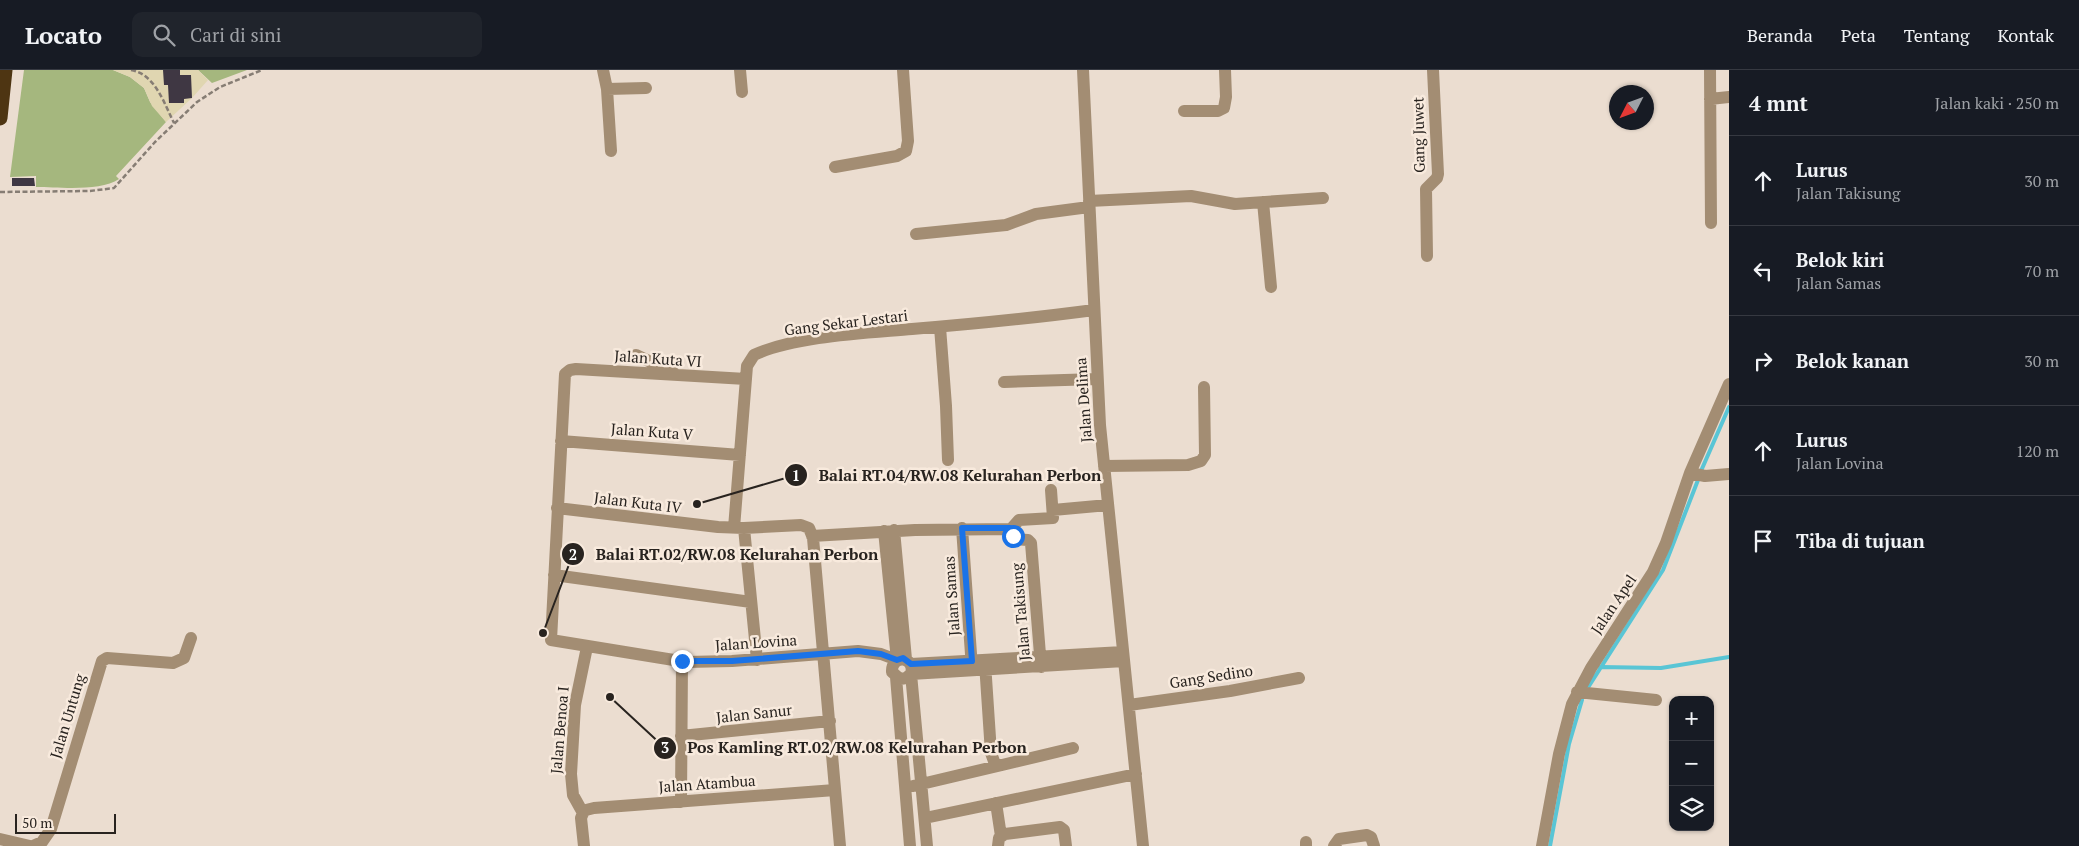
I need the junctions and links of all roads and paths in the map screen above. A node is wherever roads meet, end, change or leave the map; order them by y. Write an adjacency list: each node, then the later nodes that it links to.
1 (5, 70): 17 (highway)
2 (131, 70): 18 (path)
3 (262, 70): 18 (path)
4 (603, 70): 12 (street)
5 (740, 70): 13 (street)
6 (903, 70): 20 (street)
7 (1082, 70): 24 (street, Jalan Delima)
8 (1225, 70): 16 (street)
9 (1433, 70): 27 (street, Gang Juwet)
10 (1710, 70): 15 (street)
11 (646, 88): 12 (street)
12 (607, 89): 19 (street)
13 (742, 92)
14 (1729, 96): 15 (street)
15 (1710, 98): 25 (street)
16 (1184, 110)
17 (0, 118)
18 (174, 123): 21 (path)
19 (611, 151)
20 (835, 167)
21 (0, 192)
22 (1323, 198): 23 (street)
23 (1264, 202): 24 (street); 28 (street)
24 (1089, 204): 26 (street); 29 (street, Jalan Delima)
25 (1711, 223)
26 (916, 234)
27 (1427, 256)
28 (1271, 287)
29 (1094, 310): 30 (street, Gang Sekar Lestari); 34 (street, Jalan Delima)
30 (940, 327): 33 (street, Gang Sekar Lestari); 40 (street)
31 (636, 355): 32 (street)
32 (682, 376): 33 (street, Jalan Kuta VI); 38 (street, Jalan Kuta VI)
33 (746, 379): 39 (street)
34 (1097, 379): 35 (street); 41 (street, Jalan Delima)
35 (1004, 382)
36 (1729, 384): 42 (street, Jalan Apel)
37 (1204, 387): 41 (street)
38 (561, 441): 39 (street, Jalan Kuta V); 46 (street)
39 (740, 455): 48 (street)
40 (948, 460)
41 (1104, 466): 45 (street, Jalan Delima)
42 (1690, 473): 43 (street); 66 (street, Jalan Apel)
43 (1729, 474)
44 (1051, 490): 47 (street)
45 (1108, 505): 47 (street); 58 (street, Jalan Delima)
46 (558, 508): 48 (street, Jalan Kuta IV); 53 (street)
47 (1053, 510): 50 (street)
48 (739, 528): 52 (street, Jalan Kuta IV); 54 (street)
49 (962, 528): 50 (street); 51 (street); 64 (street, Jalan Samas)
50 (1011, 529): 61 (street, Jalan Takisung)
51 (889, 531): 52 (street); 62 (street)
52 (812, 536): 57 (street)
53 (554, 575): 54 (street); 56 (street, Jalan Lovina)
54 (751, 602): 59 (street)
55 (191, 638): 85 (street, Jalan Untung)
56 (587, 647): 60 (street, Jalan Lovina); 79 (street, Jalan Benoa I)
57 (824, 653): 59 (street, Jalan Lovina); 62 (street, Jalan Lovina); 69 (street)
58 (1123, 656): 61 (street); 68 (street, Jalan Delima)
59 (757, 660): 60 (street, Jalan Lovina)
60 (682, 661): 70 (street)
61 (1041, 662): 63 (street)
62 (906, 664): 64 (street); 74 (street); 75 (street)
63 (985, 665): 64 (street); 72 (street)
64 (972, 666)
65 (1299, 678): 68 (street, Gang Sedino)
66 (1577, 692): 67 (street); 92 (street, Jalan Apel)
67 (1656, 700)
68 (1128, 705): 73 (street, Jalan Delima)
69 (830, 722): 70 (street, Jalan Sanur); 76 (street)
70 (682, 736): 77 (street)
71 (1073, 748): 72 (street)
72 (1002, 765): 74 (street)
73 (1136, 774): 78 (street); 89 (street, Jalan Delima)
74 (922, 785): 75 (street); 80 (street)
75 (906, 786): 84 (street)
76 (835, 790): 77 (street, Jalan Atambua); 87 (street)
77 (681, 802): 79 (street, Jalan Atambua)
78 (996, 803): 80 (street); 82 (street)
79 (583, 813): 86 (street)
80 (925, 818): 83 (street)
81 (0, 840): 85 (street, Jalan Untung)
82 (999, 842): 88 (street)
83 (927, 844): 84 (street)
84 (910, 845)
85 (32, 846)
86 (584, 846)
87 (840, 846)
88 (1066, 846)
89 (1143, 846)
90 (1334, 846): 91 (street)
91 (1374, 846)
92 (1542, 846)

